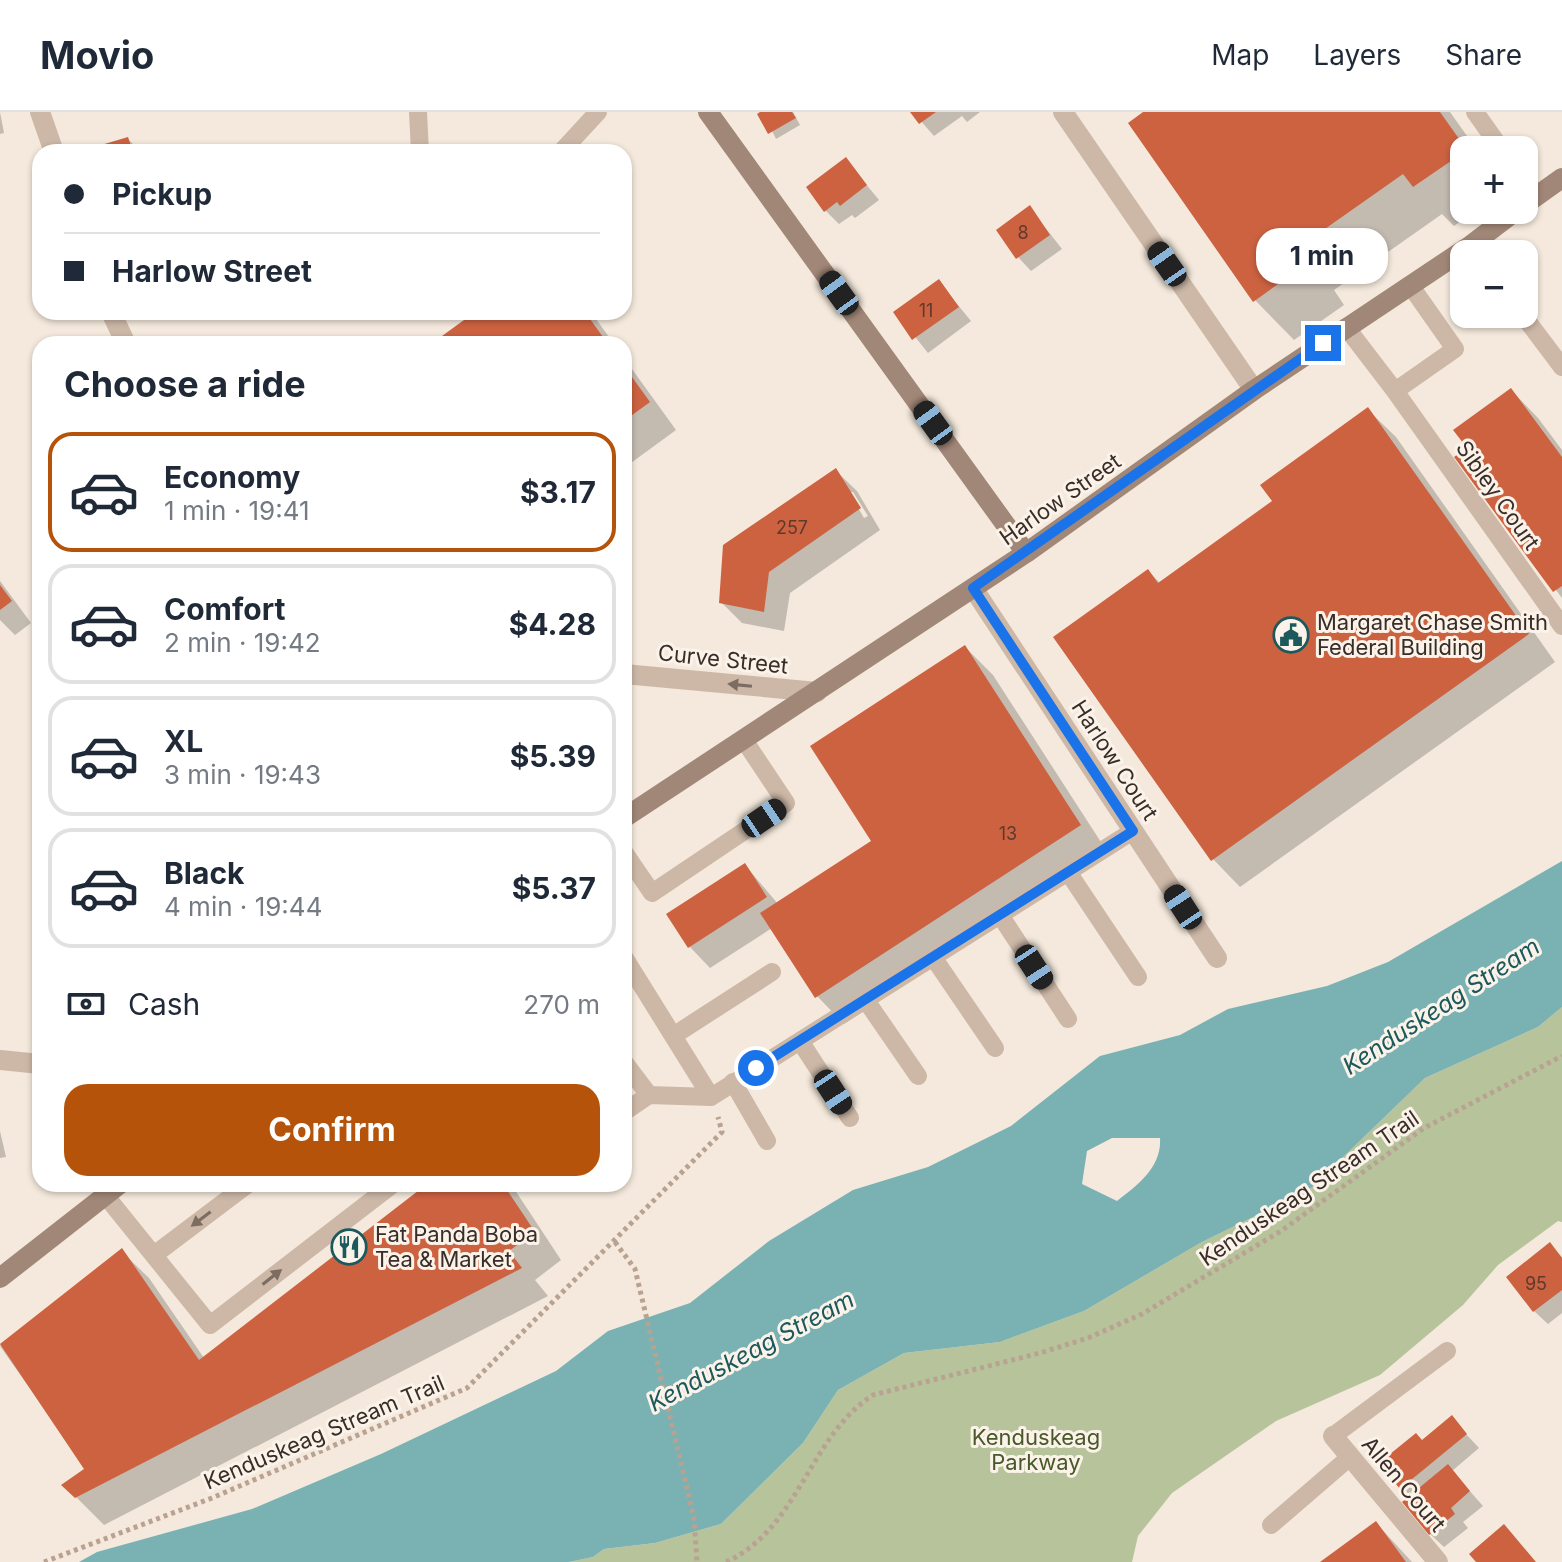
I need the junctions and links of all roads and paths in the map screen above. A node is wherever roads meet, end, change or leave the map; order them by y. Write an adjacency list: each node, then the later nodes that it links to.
1 (40, 112): 8 (street)
2 (418, 112): 9 (lane)
3 (598, 112): 10 (lane)
4 (708, 112): 22 (street)
5 (1063, 112): 20 (street)
6 (1475, 112): 7 (lane)
7 (1492, 136)
8 (51, 144)
9 (420, 144)
10 (568, 144)
11 (1560, 184): 12 (street)
12 (1538, 191)
13 (1502, 224): 14 (street, Harlow Street)
14 (1485, 240)
15 (1450, 263): 16 (street, Harlow Street)
16 (1410, 285): 17 (street, Harlow Street); 21 (lane)
17 (1346, 327): 20 (street, Harlow Street); 21 (lane, Sibley Court)
18 (1533, 328): 19 (lane)
19 (1562, 367)
20 (1254, 390): 22 (street, Harlow Street)
21 (1395, 391): 24 (lane, Sibley Court)
22 (1026, 553): 23 (street, Harlow Street)
23 (973, 588): 26 (street, Harlow Street); 29 (street, Harlow Court)
24 (1562, 626)
25 (632, 675): 26 (street, Curve Street, one-way to 25)
26 (817, 692): 27 (street, Harlow Street)
27 (744, 740): 28 (street, Harlow Street); 30 (lane)
28 (632, 813)
29 (1133, 831): 31 (lane); 34 (street, Harlow Court)
30 (632, 864)
31 (1068, 872): 32 (lane); 37 (lane)
32 (1000, 915): 33 (lane); 39 (lane)
33 (933, 957): 38 (lane); 42 (lane)
34 (1217, 958)
35 (632, 970): 40 (lane)
36 (772, 972): 40 (lane)
37 (1138, 977)
38 (865, 999): 41 (lane); 47 (lane)
39 (1068, 1019)
40 (673, 1036): 50 (lane)
41 (800, 1041): 48 (lane); 52 (lane)
42 (995, 1048)
43 (1562, 1056): 67 (path, Kenduskeag Stream Trail)
44 (0, 1060): 45 (street)
45 (32, 1063)
46 (632, 1073): 49 (lane)
47 (918, 1076)
48 (733, 1082): 50 (lane); 53 (lane)
49 (649, 1095): 50 (lane); 51 (lane)
50 (711, 1097): 58 (path, Kenduskeag Stream Trail)
51 (632, 1107)
52 (850, 1118)
53 (767, 1141)
54 (109, 1192): 60 (street)
55 (113, 1192): 59 (lane)
56 (237, 1192): 59 (lane, one-way to 59)
57 (383, 1192): 59 (lane, one-way to 57)
58 (615, 1242): 65 (path, Kenduskeag Stream Trail); 66 (path)
59 (154, 1255)
60 (0, 1278)
61 (1447, 1351): 62 (lane)
62 (1333, 1436): 63 (street, Allen Court)
63 (1350, 1457): 64 (lane); 68 (street, Allen Court)
64 (1271, 1525)
65 (44, 1562)
66 (697, 1562)
67 (726, 1562)
68 (1438, 1562)

